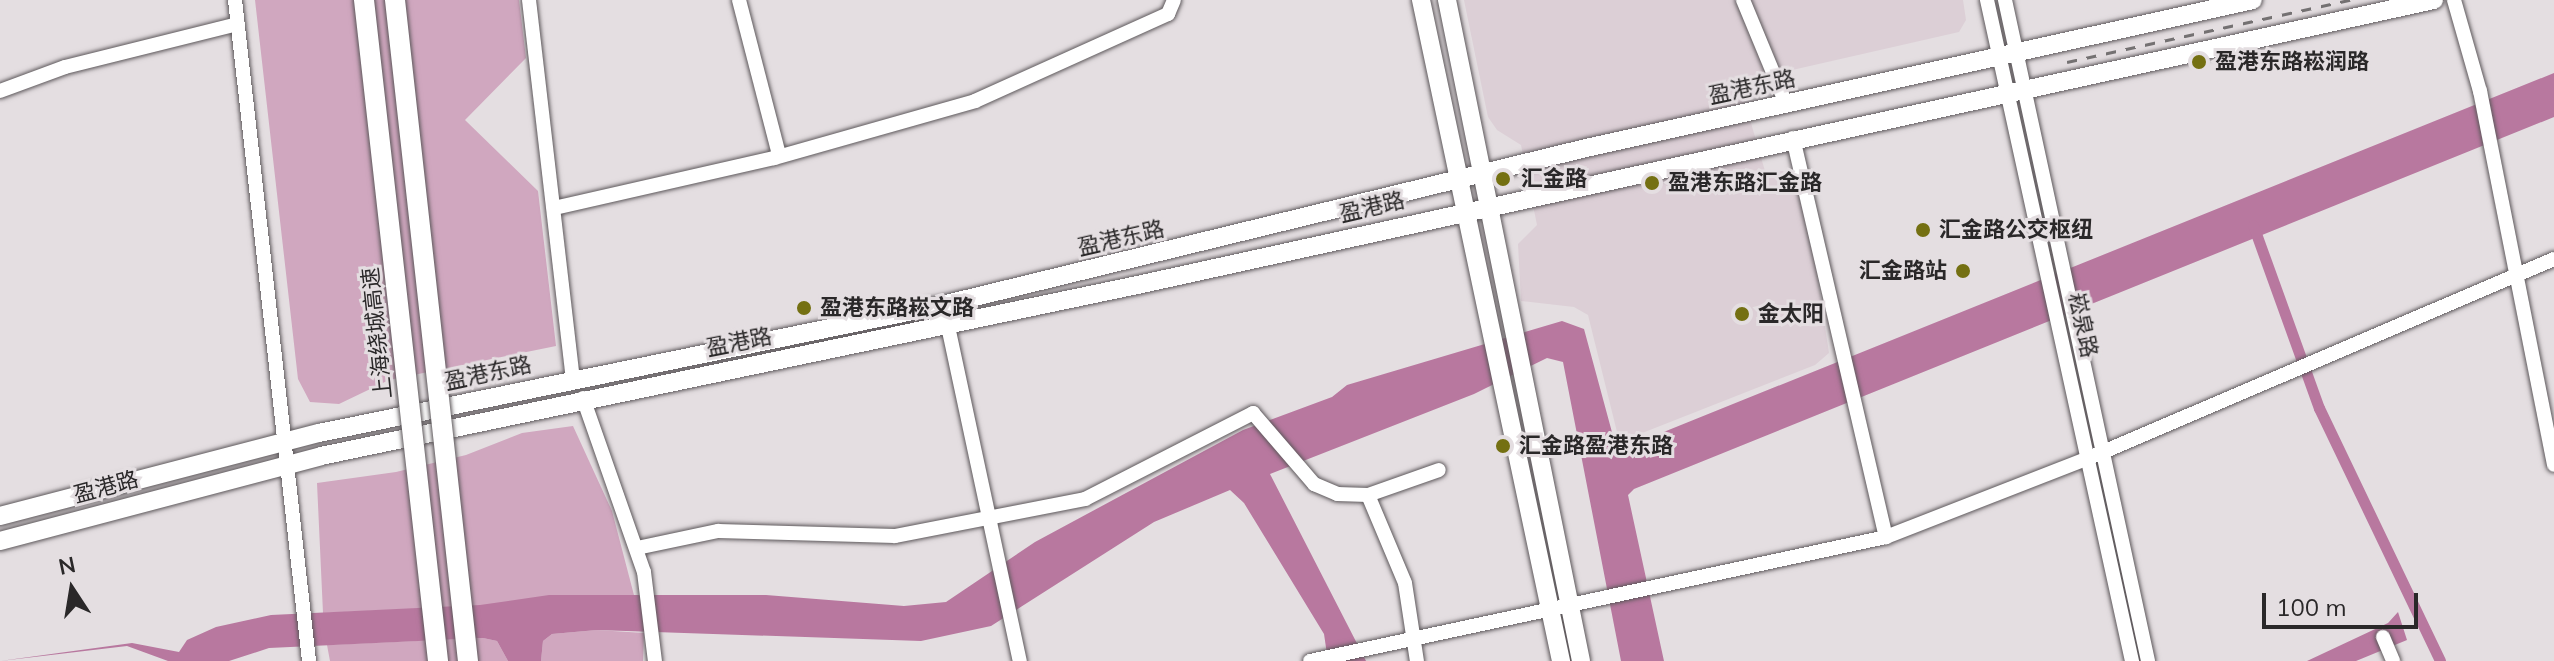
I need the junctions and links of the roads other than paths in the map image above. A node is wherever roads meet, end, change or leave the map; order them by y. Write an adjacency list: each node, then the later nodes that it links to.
1 (235, 0): 15 (street)
2 (364, 0): 50 (highway, 上海绕城高速, bridge)
3 (395, 0): 51 (highway, bridge)
4 (529, 0): 25 (street)
5 (739, 0): 21 (street)
6 (1174, 0): 21 (street)
7 (1421, 0): 23 (main road)
8 (1447, 0): 22 (main road)
9 (1743, 0): 19 (street)
10 (1987, 0): 16 (street, 崧泉路)
11 (2005, 0): 16 (street, 崧泉路)
12 (2253, 0): 16 (main road, 盈港东路)
13 (2434, 0): 17 (main road)
14 (2454, 0): 28 (street)
15 (238, 24): 18 (street); 33 (street)
16 (2008, 51): 17 (street, 崧泉路); 19 (main road, 盈港东路)
17 (2018, 90): 20 (main road); 34 (street, 崧泉路); 35 (street, 崧泉路)
18 (0, 91)
19 (1786, 104): 22 (main road, 盈港东路)
20 (1793, 138): 24 (main road); 42 (street)
21 (779, 155): 25 (street)
22 (1485, 172): 23 (main road, 盈港东路); 24 (main road)
23 (1462, 178): 26 (main road); 29 (main road, 盈港东路)
24 (1490, 205): 26 (main road, 盈港路); 45 (main road)
25 (554, 208): 31 (street)
26 (1468, 210): 30 (main road, 盈港路); 45 (main road)
27 (2554, 259): 28 (street)
28 (2512, 276): 34 (street); 37 (street)
29 (942, 305): 30 (street); 31 (main road, 盈港东路)
30 (948, 324): 32 (main road, 盈港路); 41 (street)
31 (573, 379): 33 (main road, 盈港东路)
32 (583, 398): 36 (main road, 盈港路); 44 (street)
33 (285, 442): 36 (street); 40 (main road, 盈港东路)
34 (2107, 450): 35 (street); 58 (street, 崧泉路)
35 (2089, 458): 42 (street); 57 (street, 崧泉路)
36 (287, 465): 43 (main road, 盈港路); 48 (street)
37 (2554, 465)
38 (1439, 470): 39 (street)
39 (1368, 495): 41 (street); 47 (street)
40 (0, 516)
41 (989, 519): 44 (street); 53 (street)
42 (1886, 537): 45 (street)
43 (0, 541)
44 (637, 548): 52 (street)
45 (1560, 607): 47 (street); 55 (main road); 56 (main road)
46 (2383, 637): 59 (street)
47 (1414, 639): 49 (street); 54 (street)
48 (309, 658)
49 (1315, 660)
50 (438, 661)
51 (468, 661)
52 (655, 661)
53 (1020, 661)
54 (1417, 661)
55 (1561, 661)
56 (1581, 661)
57 (2132, 661)
58 (2148, 661)
59 (2393, 661)

